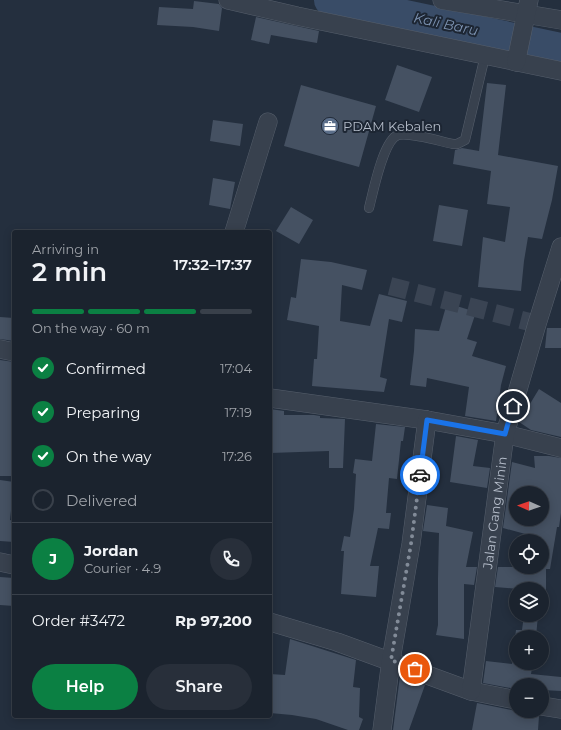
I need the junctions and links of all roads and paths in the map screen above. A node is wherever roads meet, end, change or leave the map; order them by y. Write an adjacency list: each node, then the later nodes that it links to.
1 (228, 0): 5 (street)
2 (442, 0): 3 (street)
3 (527, 12): 4 (street); 6 (street)
4 (561, 20)
5 (484, 56): 6 (street); 9 (lane)
6 (517, 56): 7 (street)
7 (561, 71)
8 (268, 122): 10 (street)
9 (368, 208)
10 (235, 230)
11 (561, 247): 16 (street, Jalan Gang Minin)
12 (0, 349): 13 (street)
13 (12, 352)
14 (272, 398): 15 (street)
15 (427, 420): 16 (street); 21 (street)
16 (505, 434): 17 (street); 22 (street, Jalan Gang Minin)
17 (561, 448)
18 (0, 562): 19 (street)
19 (12, 565)
20 (272, 623): 21 (street)
21 (391, 660): 22 (street); 26 (street)
22 (471, 691): 23 (street)
23 (509, 699)
24 (549, 707): 25 (street)
25 (561, 709)
26 (382, 730)

